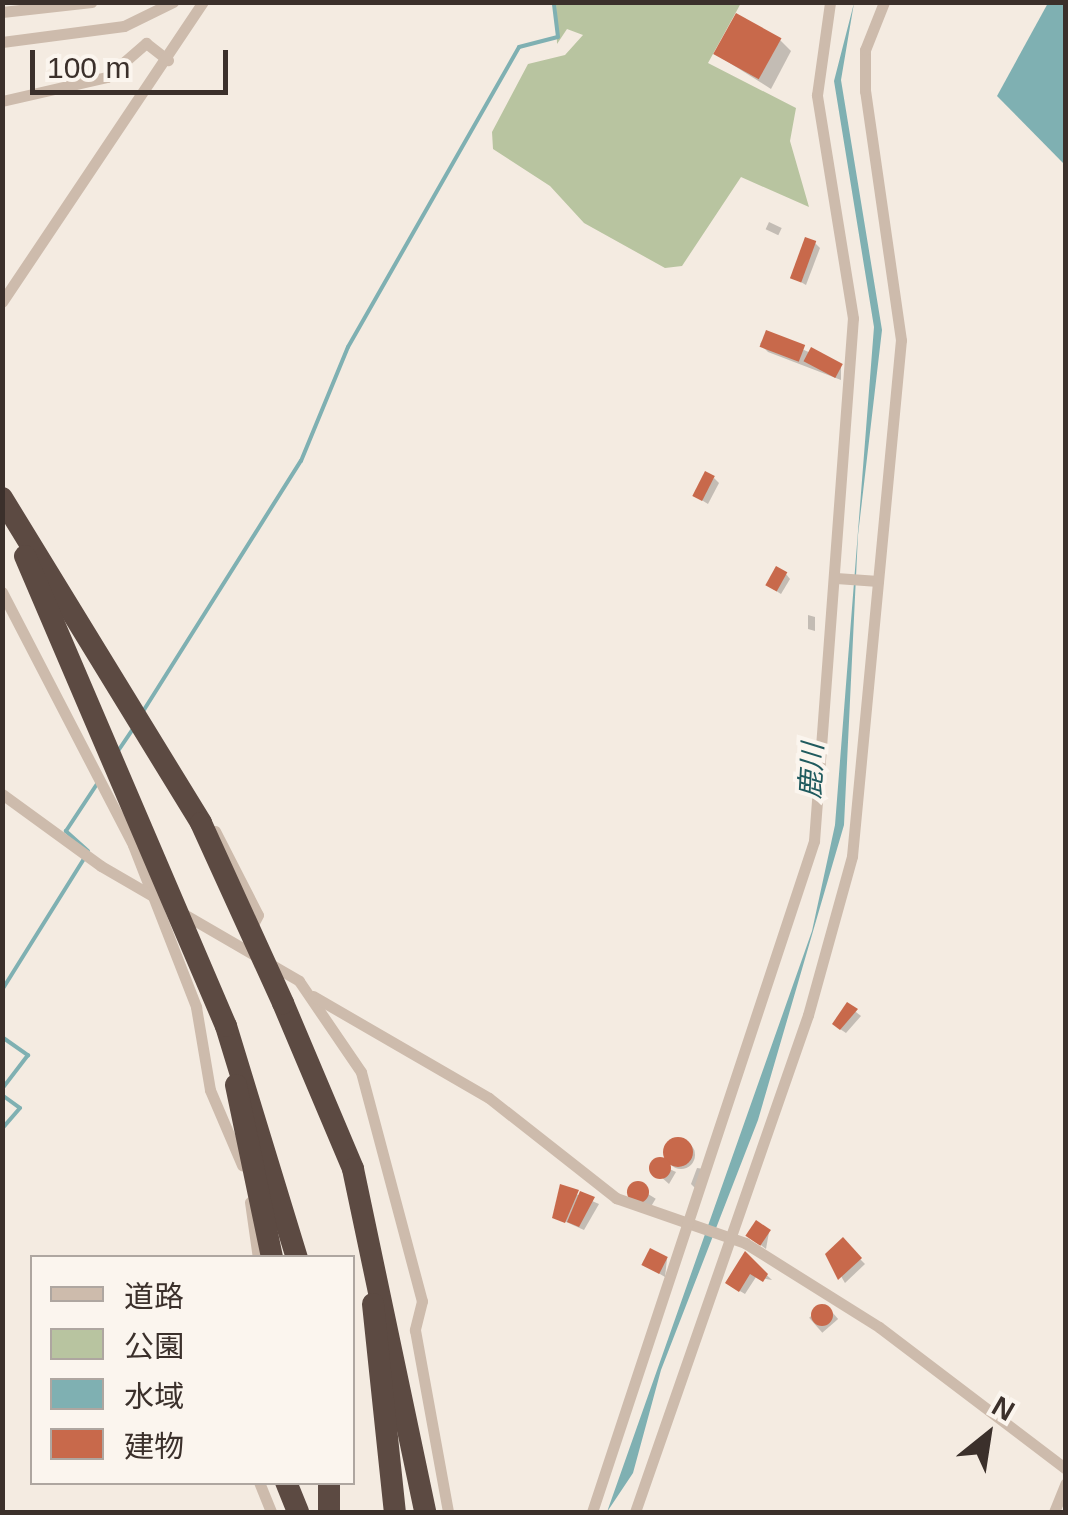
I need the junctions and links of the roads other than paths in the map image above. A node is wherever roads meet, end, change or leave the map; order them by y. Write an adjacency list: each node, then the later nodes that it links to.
1 (91, 2): 6 (street)
2 (173, 2): 7 (street)
3 (203, 2): 8 (street)
4 (830, 2): 14 (street)
5 (884, 2): 15 (street)
6 (2, 12)
7 (2, 42)
8 (168, 60): 9 (street); 10 (street)
9 (2, 101)
10 (2, 302)
11 (2, 487): 19 (street)
12 (2, 498): 22 (highway, bridge)
13 (2, 514): 21 (highway, bridge)
14 (839, 578): 15 (street); 23 (street)
15 (876, 581): 24 (street)
16 (2, 592): 18 (street)
17 (2, 794): 18 (street)
18 (148, 892): 19 (street); 25 (street)
19 (242, 948): 20 (street)
20 (310, 993): 23 (street); 42 (street)
21 (230, 1036): 26 (highway); 27 (highway)
22 (365, 1216): 28 (highway); 39 (highway)
23 (694, 1224): 24 (street); 43 (street)
24 (728, 1236): 29 (street); 44 (street)
25 (257, 1255)
26 (271, 1255)
27 (296, 1255)
28 (399, 1368): 40 (highway); 41 (highway)
29 (1066, 1469)
30 (1066, 1483): 45 (street)
31 (260, 1485): 35 (street)
32 (272, 1485): 36 (highway)
33 (287, 1485): 37 (highway)
34 (329, 1485): 38 (highway)
35 (271, 1512)
36 (283, 1512)
37 (298, 1512)
38 (329, 1512)
39 (395, 1512)
40 (425, 1512)
41 (438, 1512)
42 (448, 1512)
43 (592, 1512)
44 (636, 1512)
45 (1054, 1512)

